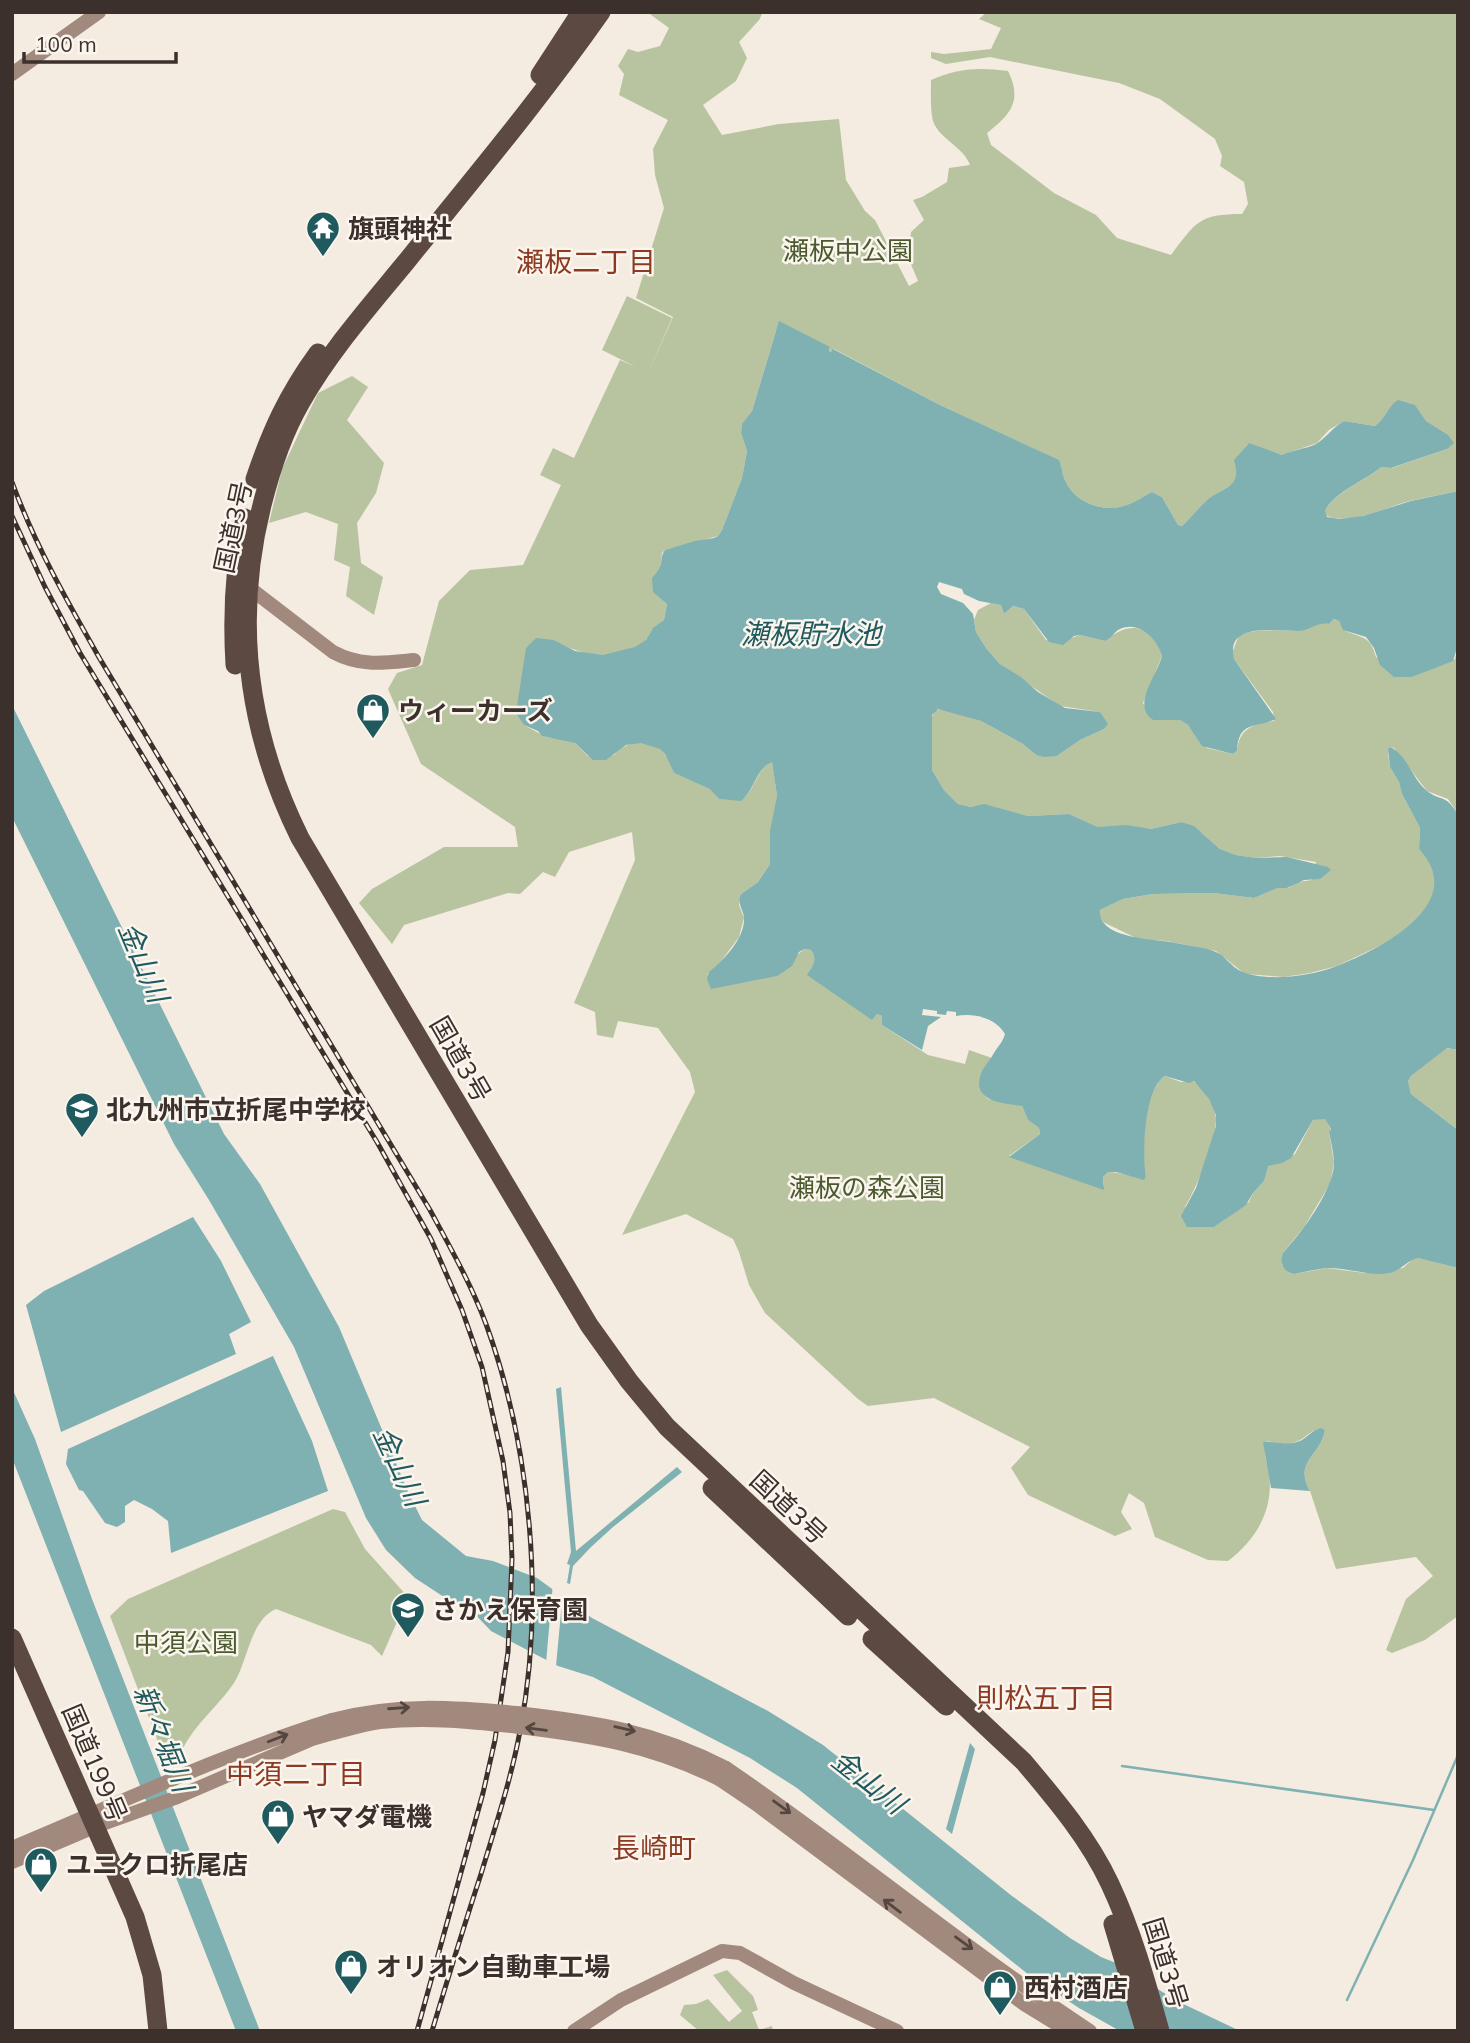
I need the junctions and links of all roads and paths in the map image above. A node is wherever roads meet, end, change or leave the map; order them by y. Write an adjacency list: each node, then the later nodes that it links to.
1 (99, 12): 4 (street)
2 (581, 12): 19 (highway, 国道3号)
3 (601, 12): 5 (highway, 国道3号)
4 (12, 74)
5 (247, 586): 6 (street); 20 (highway, 国道3号)
6 (414, 660)
7 (12, 1638): 11 (highway, 国道199号)
8 (332, 1726): 9 (street, bridge); 10 (street); 10 (street, one-way to 8)
9 (723, 1774): 17 (street, one-way to 9); 18 (street, one-way to 18)
10 (140, 1802): 11 (street)
11 (92, 1821): 12 (street); 13 (street); 14 (highway, 国道199号)
12 (12, 1848)
13 (12, 1862)
14 (158, 2031)
15 (574, 2031): 16 (street)
16 (897, 2031)
17 (1068, 2031)
18 (1090, 2031)
19 (1145, 2031)
20 (1160, 2031)

